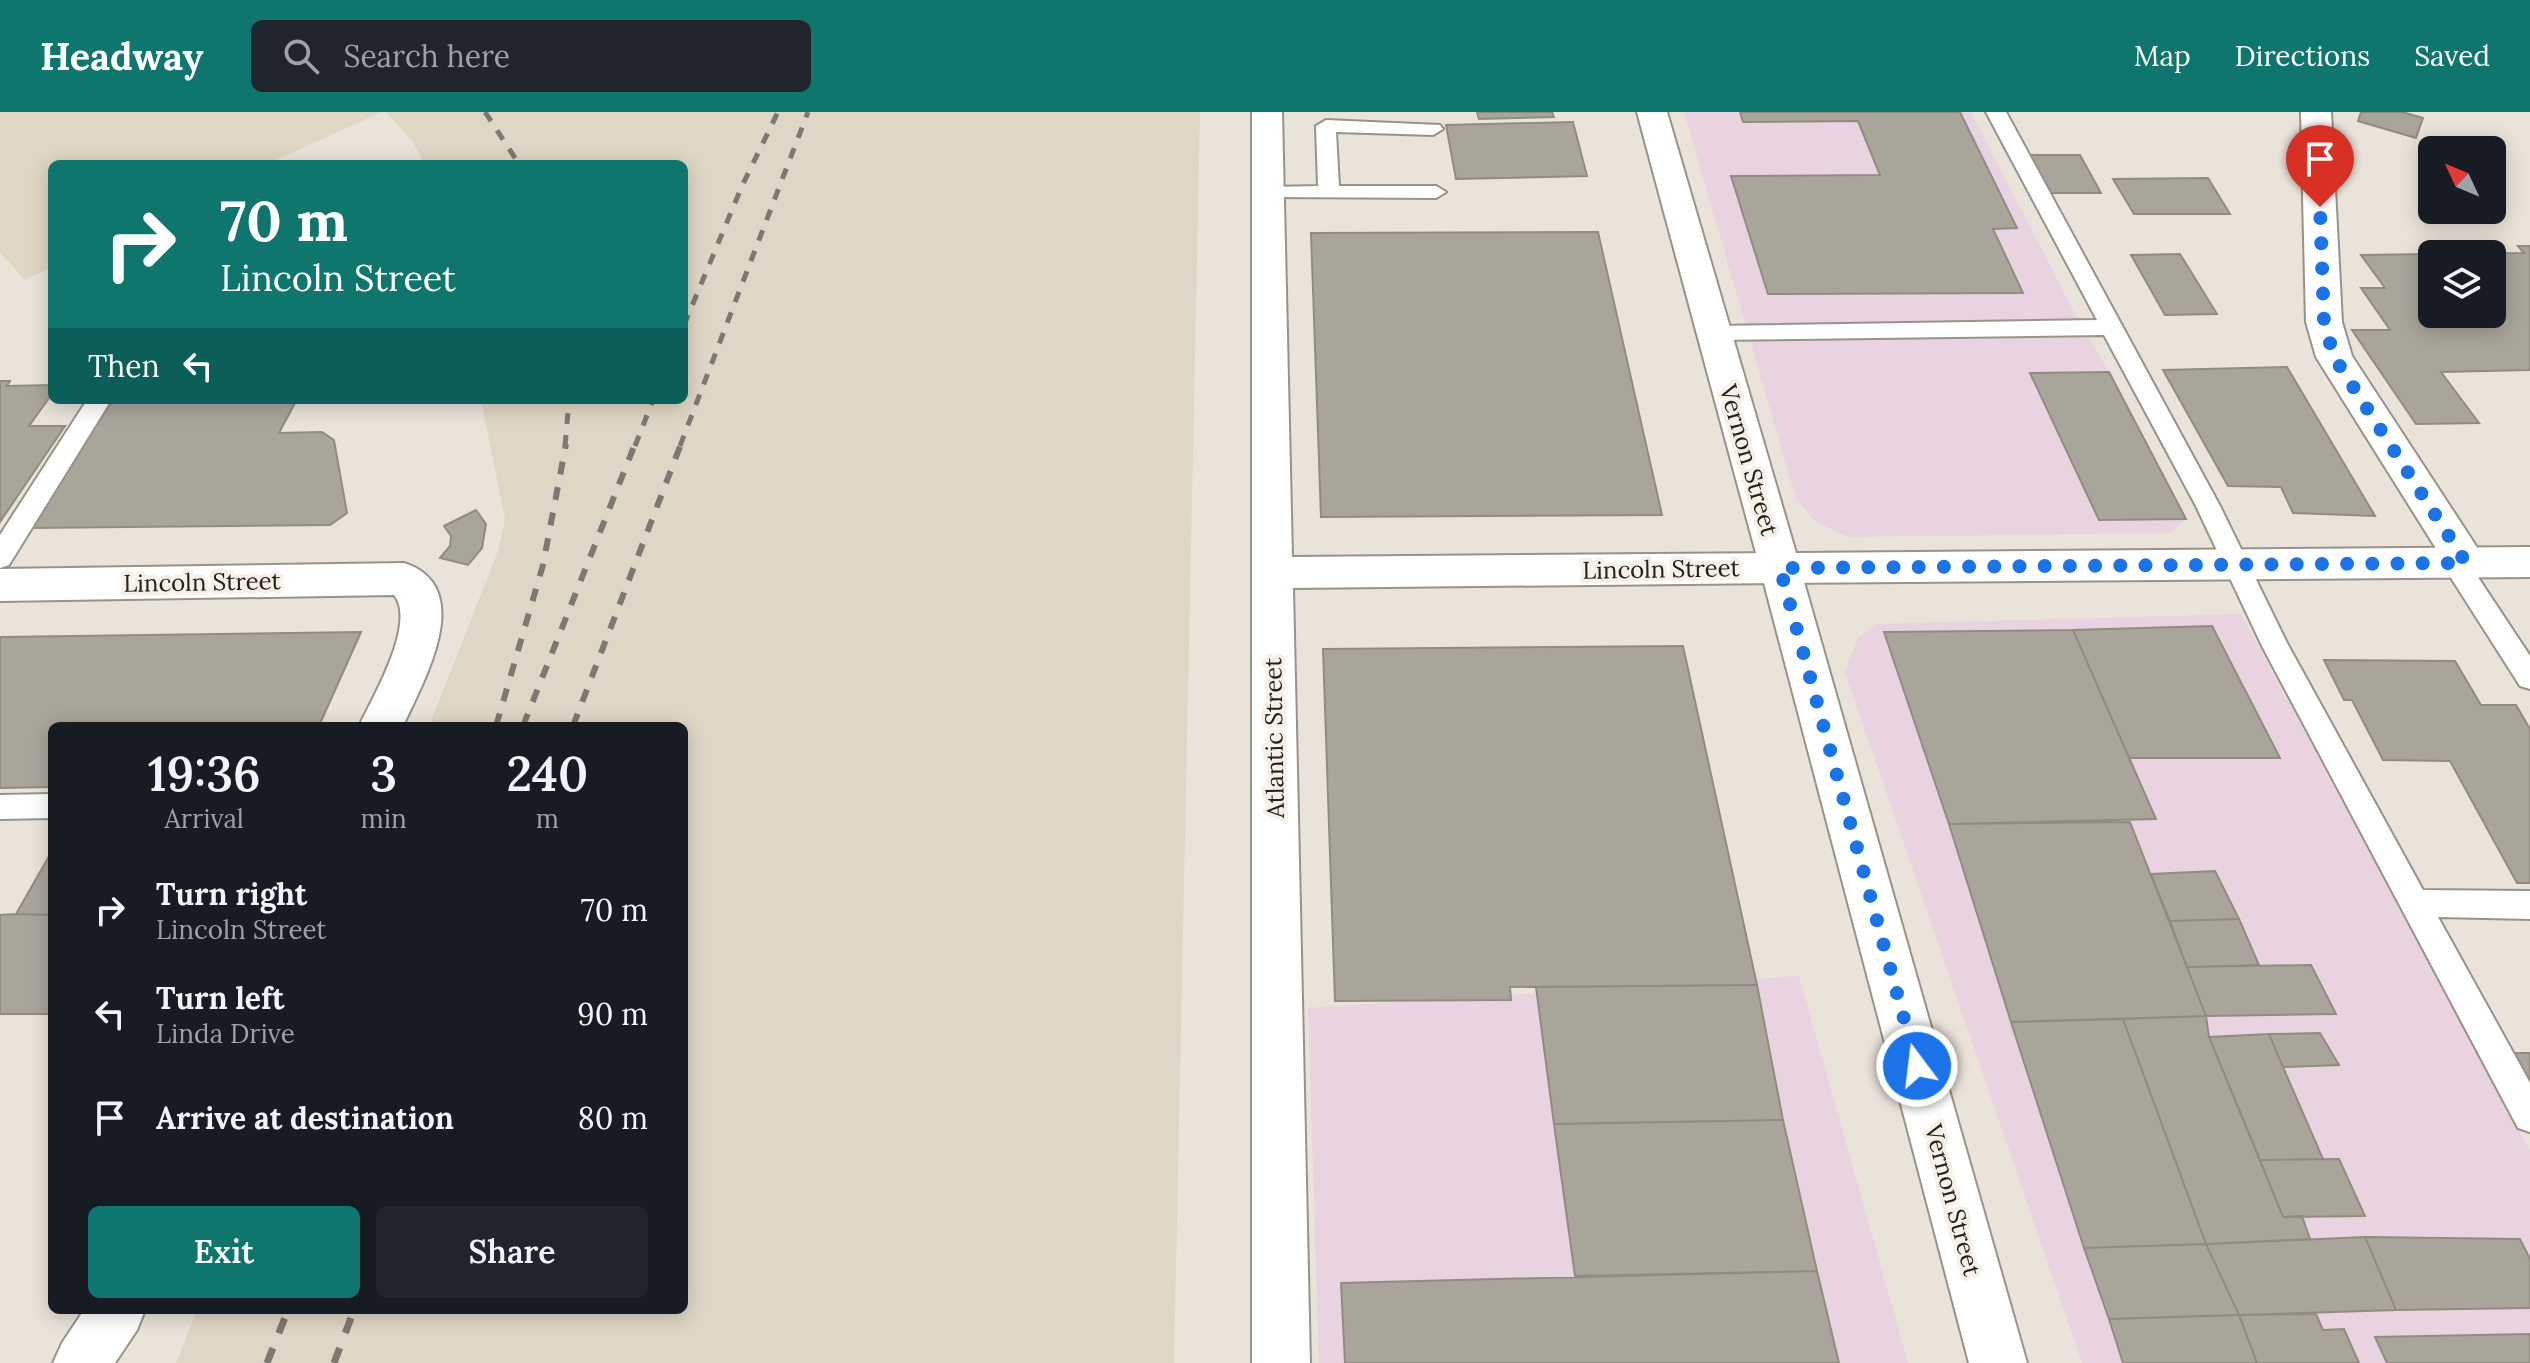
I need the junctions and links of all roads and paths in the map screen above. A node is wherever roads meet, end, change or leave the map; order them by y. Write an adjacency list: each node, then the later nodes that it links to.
1 (1267, 112): 7 (street, Atlantic Street)
2 (1652, 112): 10 (street, Vernon Street)
3 (1996, 112): 9 (lane)
4 (2316, 112): 14 (street)
5 (1433, 129): 8 (lane)
6 (1436, 192): 8 (lane)
7 (1268, 193): 8 (lane); 17 (street, Atlantic Street)
8 (1329, 193)
9 (2111, 327): 10 (lane); 15 (lane)
10 (1714, 333): 16 (street, Vernon Street)
11 (96, 404): 12 (lane)
12 (0, 558)
13 (2530, 562): 14 (street, Lincoln Street)
14 (2460, 563): 15 (street, Lincoln Street); 19 (lane)
15 (2237, 565): 16 (street, Lincoln Street); 23 (lane)
16 (1780, 568): 17 (street, Lincoln Street); 29 (street, Vernon Street)
17 (1271, 573): 28 (street, Atlantic Street)
18 (0, 585): 20 (street, Lincoln Street)
19 (2530, 678)
20 (383, 722)
21 (48, 806): 22 (lane)
22 (0, 807)
23 (2415, 903): 24 (lane); 25 (lane)
24 (2530, 905)
25 (2530, 1116)
26 (114, 1314): 27 (street)
27 (82, 1363)
28 (1281, 1363)
29 (1998, 1363)

